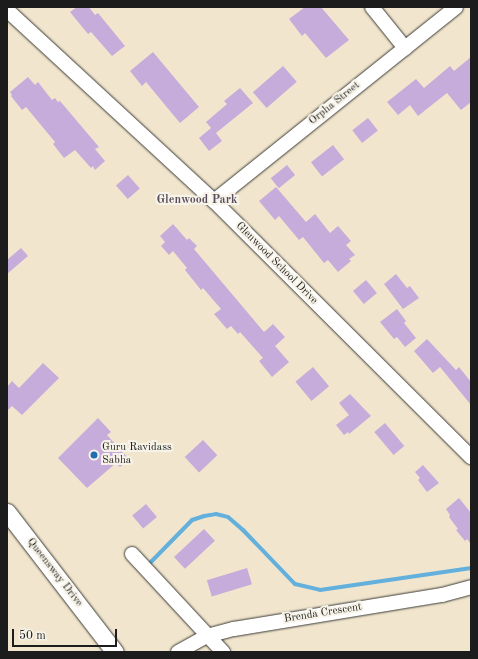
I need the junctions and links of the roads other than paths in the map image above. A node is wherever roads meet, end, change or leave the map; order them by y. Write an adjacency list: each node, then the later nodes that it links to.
1 (372, 7): 4 (street)
2 (456, 7): 4 (street, Orpha Street)
3 (7, 10): 5 (street, Glenwood School Drive)
4 (405, 48): 5 (street, Orpha Street)
5 (214, 201): 6 (street, Glenwood School Drive)
6 (471, 457)
7 (7, 512): 11 (main road, Queensway Drive)
8 (132, 554): 10 (street)
9 (471, 587): 10 (street, Brenda Crescent)
10 (207, 636): 12 (street, Brenda Crescent); 13 (street)
11 (115, 652)
12 (178, 652)
13 (223, 652)

